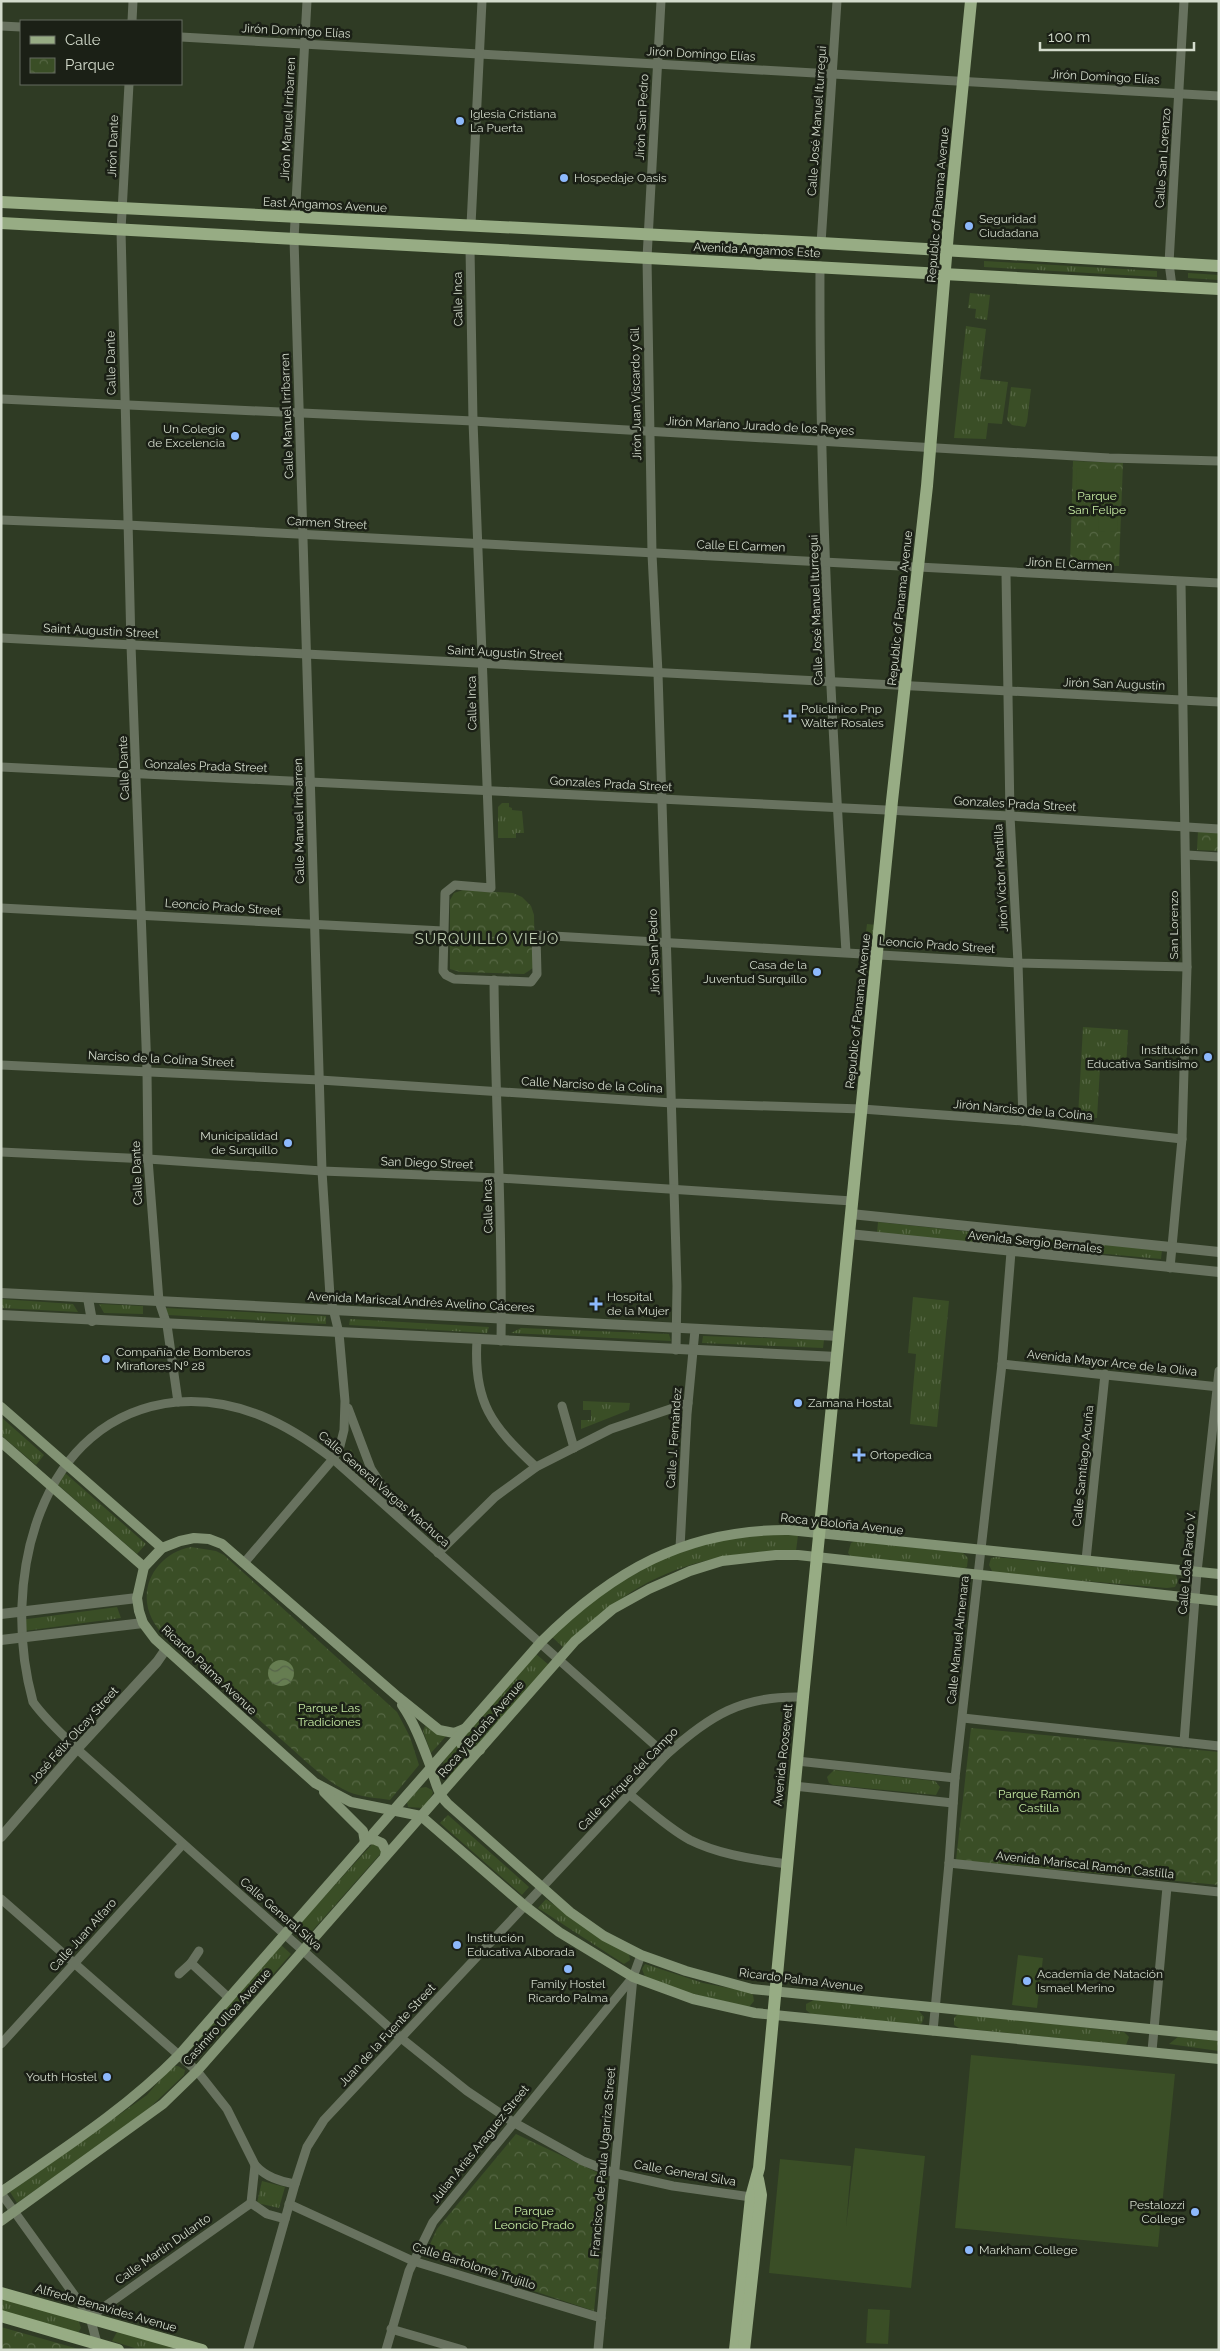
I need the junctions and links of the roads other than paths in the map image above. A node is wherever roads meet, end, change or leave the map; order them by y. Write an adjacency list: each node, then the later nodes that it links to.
1 (133, 1): 8 (street)
2 (307, 1): 12 (street, Jirón Manuel Irribarren)
3 (482, 1): 13 (street)
4 (661, 1): 14 (street, Jirón San Pedro)
5 (837, 1): 15 (street, Calle José Manuel Iturregui)
6 (971, 1): 16 (main road, Republic of Panama Avenue)
7 (1184, 1): 18 (street, Calle San Lorenzo)
8 (132, 20)
9 (1, 26): 10 (street)
10 (20, 27)
11 (182, 37): 12 (street, Jirón Domingo Elías)
12 (305, 44): 13 (street, Jirón Domingo Elías); 22 (street, Jirón Manuel Irribarren)
13 (480, 54): 14 (street, Jirón Domingo Elías); 24 (street)
14 (657, 64): 15 (street, Jirón Domingo Elías); 26 (street, Jirón San Pedro)
15 (833, 74): 16 (street, Jirón Domingo Elías); 28 (street, Calle José Manuel Iturregui)
16 (963, 81): 18 (street, Jirón Domingo Elías); 30 (main road, Republic of Panama Avenue)
17 (129, 85): 21 (street, Jirón Dante)
18 (1180, 93): 19 (street, Jirón Domingo Elías); 32 (street, Calle San Lorenzo)
19 (1219, 96)
20 (1, 202): 21 (main road, East Angamos Avenue)
21 (122, 208): 22 (main road, East Angamos Avenue); 25 (street, Calle Dante)
22 (295, 217): 24 (main road, East Angamos Avenue); 27 (street, Jirón Manuel Irribarren)
23 (1, 224): 25 (main road)
24 (471, 226): 26 (main road, East Angamos Avenue)
25 (121, 230): 27 (main road); 39 (street, Calle Dante)
26 (648, 234): 28 (main road, Avenida Angamos Este); 31 (street, Jirón Juan Viscardo y Gil)
27 (294, 239): 29 (main road, Avenida Angamos Este); 40 (street, Calle Manuel Irribarren)
28 (820, 243): 30 (main road, Avenida Angamos Este)
29 (470, 248): 31 (main road, Avenida Angamos Este); 41 (street, Calle Inca)
30 (947, 250): 32 (main road, Avenida Angamos Este); 35 (main road, Republic of Panama Avenue)
31 (647, 258): 33 (main road, Avenida Angamos Este); 42 (street, Jirón Juan Viscardo y Gil)
32 (1169, 263): 34 (main road, Avenida Angamos Este); 36 (street, Calle San Lorenzo)
33 (820, 266): 35 (main road, Avenida Angamos Este); 43 (street, Calle José Manuel Iturregui)
34 (1219, 266)
35 (945, 273): 36 (main road, Avenida Angamos Este); 44 (main road, Republic of Panama Avenue)
36 (1172, 286): 37 (main road, Avenida Angamos Este)
37 (1219, 289)
38 (1, 399): 39 (street, Jirón Mariano Jurado de los Reyes)
39 (124, 406): 40 (street, Jirón Mariano Jurado de los Reyes); 47 (street, Calle Dante)
40 (299, 412): 41 (street, Jirón Mariano Jurado de los Reyes); 48 (street, Calle Manuel Irribarren)
41 (473, 421): 42 (street, Jirón Mariano Jurado de los Reyes); 49 (street, Calle Inca)
42 (649, 433): 43 (street, Jirón Mariano Jurado de los Reyes); 50 (street, Jirón Juan Viscardo y Gil)
43 (823, 442): 44 (street, Jirón Mariano Jurado de los Reyes); 51 (street, Calle José Manuel Iturregui)
44 (929, 448): 45 (street, Jirón Mariano Jurado de los Reyes); 52 (main road, Republic of Panama Avenue)
45 (1219, 461)
46 (1, 520): 47 (street, Carmen Street)
47 (128, 525): 48 (street, Carmen Street); 57 (street, Calle Dante)
48 (304, 534): 49 (street, Carmen Street); 58 (street, Calle Manuel Irribarren)
49 (479, 544): 50 (street, Carmen Street); 59 (street, Calle Inca)
50 (652, 554): 51 (street, Calle El Carmen); 60 (street, Jirón San Pedro)
51 (827, 562): 52 (street, Calle El Carmen); 61 (street, Calle José Manuel Iturregui)
52 (918, 567): 53 (street, Jirón El Carmen); 62 (main road, Republic of Panama Avenue)
53 (1006, 574): 54 (street, Jirón El Carmen); 63 (street, Jirón Víctor Mantilla)
54 (1181, 582): 55 (street, Jirón El Carmen); 64 (street, San Lorenzo)
55 (1219, 583)
56 (1, 638): 57 (street, Saint Augustin Street)
57 (131, 645): 58 (street, Saint Augustin Street); 67 (street, Calle Dante)
58 (308, 656): 59 (street, Saint Augustin Street); 68 (street, Calle Manuel Irribarren)
59 (483, 664): 60 (street, Saint Augustin Street); 69 (street, Calle Inca)
60 (658, 673): 61 (street, Saint Augustin Street); 70 (street, Jirón San Pedro)
61 (832, 680): 62 (street, Saint Augustin Street); 71 (street, Calle José Manuel Iturregui)
62 (905, 684): 63 (street, Saint Augustin Street); 72 (main road, Republic of Panama Avenue)
63 (1008, 692): 64 (street, Jirón San Augustín); 73 (street, Jirón Víctor Mantilla)
64 (1182, 699): 65 (street, Jirón San Augustín); 74 (street, San Lorenzo)
65 (1219, 702)
66 (1, 767): 67 (street, Gonzales Prada Street)
67 (137, 775): 68 (street, Gonzales Prada Street); 79 (street, Calle Dante)
68 (312, 782): 69 (street, Gonzales Prada Street); 80 (street, Calle Manuel Irribarren)
69 (486, 790): 70 (street, Gonzales Prada Street); 81 (street, Calle Inca)
70 (662, 800): 71 (street, Gonzales Prada Street); 83 (street, Jirón San Pedro)
71 (837, 808): 72 (street, Gonzales Prada Street); 84 (street, Calle José Manuel Iturregui)
72 (892, 811): 73 (street, Gonzales Prada Street); 85 (main road, Republic of Panama Avenue)
73 (1010, 816): 74 (street, Gonzales Prada Street); 86 (street, Jirón Víctor Mantilla)
74 (1186, 826): 75 (street, Gonzales Prada Street); 76 (street, San Lorenzo)
75 (1219, 828)
76 (1187, 856): 77 (street); 87 (street, San Lorenzo)
77 (1219, 857)
78 (1, 908): 79 (street, Leoncio Prado Street)
79 (141, 914): 80 (street, Leoncio Prado Street); 90 (street, Calle Dante)
80 (314, 925): 81 (street, Leoncio Prado Street); 91 (street, Calle Manuel Irribarren)
81 (443, 931): 88 (street, Calle Inca)
82 (536, 935): 83 (street, Leoncio Prado Street); 88 (street, Calle Inca)
83 (666, 944): 84 (street, Leoncio Prado Street); 93 (street, Jirón San Pedro)
84 (846, 952): 85 (street, Leoncio Prado Street)
85 (877, 954): 86 (street, Leoncio Prado Street); 94 (main road, Republic of Panama Avenue)
86 (1018, 963): 87 (street, Leoncio Prado Street); 95 (street, Jirón Víctor Mantilla)
87 (1187, 967): 96 (street, San Lorenzo)
88 (494, 980): 92 (street, Calle Inca)
89 (1, 1065): 90 (street, Narciso de la Colina Street)
90 (147, 1071): 91 (street, Narciso de la Colina Street); 98 (street, Calle Dante)
91 (320, 1080): 92 (street, Calle Narciso de la Colina); 99 (street, Calle Manuel Irribarren)
92 (495, 1092): 93 (street, Calle Narciso de la Colina); 100 (street, Calle Inca)
93 (672, 1103): 94 (street, Calle Narciso de la Colina); 101 (street, Jirón San Pedro)
94 (862, 1110): 95 (street, Jirón Narciso de la Colina); 102 (main road, Republic of Panama Avenue)
95 (1023, 1122): 96 (street, Jirón Narciso de la Colina)
96 (1182, 1139): 104 (street, San Lorenzo)
97 (1, 1152): 98 (street, San Diego Street)
98 (148, 1159): 99 (street, San Diego Street); 111 (street, Calle Dante)
99 (322, 1171): 100 (street, San Diego Street); 112 (street, Calle Manuel Irribarren)
100 (500, 1178): 101 (street, San Diego Street); 114 (street, Calle Inca)
101 (674, 1189): 102 (street, San Diego Street); 117 (street, Jirón San Pedro)
102 (852, 1207): 103 (main road, Republic of Panama Avenue); 104 (street, Avenida Sergio Bernales)
103 (849, 1234): 105 (street, Avenida Sergio Bernales); 120 (main road, Republic of Panama Avenue)
104 (1172, 1248): 106 (street, Avenida Sergio Bernales); 107 (street, San Lorenzo)
105 (1011, 1252): 107 (street, Avenida Sergio Bernales); 126 (street, Calle Manuel Almenara)
106 (1219, 1252)
107 (1170, 1268): 108 (street, Avenida Sergio Bernales)
108 (1219, 1272)
109 (1, 1292): 110 (street, Avenida Mariscal Andrés Avelino Cáceres)
110 (88, 1298): 111 (street, Avenida Mariscal Andrés Avelino Cáceres); 115 (street)
111 (159, 1302): 112 (street, Avenida Mariscal Andrés Avelino Cáceres); 116 (street, Calle Dante)
112 (333, 1308): 114 (street, Avenida Mariscal Andrés Avelino Cáceres); 119 (street, Calle Manuel Irribarren)
113 (1, 1315): 115 (street)
114 (502, 1319): 117 (street, Avenida Mariscal Andrés Avelino Cáceres); 122 (street, Calle Inca)
115 (92, 1320): 116 (street)
116 (167, 1325): 119 (street); 131 (street, Calle Dante)
117 (676, 1329): 118 (street, Avenida Mariscal Andrés Avelino Cáceres); 123 (street, Jirón San Pedro)
118 (695, 1330): 120 (street, Avenida Mariscal Andrés Avelino Cáceres); 124 (street, Calle J. Fernández)
119 (339, 1334): 121 (street); 130 (street, Calle Manuel Irribarren)
120 (839, 1336): 125 (main road, Avenida Roosevelt)
121 (476, 1340): 122 (street); 140 (street)
122 (501, 1341): 123 (street)
123 (676, 1350): 124 (street)
124 (693, 1351): 125 (street); 132 (street, Calle J. Fernández)
125 (837, 1357): 143 (main road, Avenida Roosevelt)
126 (1002, 1364): 128 (street, Avenida Mayor Arce de la Oliva); 146 (street, Calle Manuel Almenara)
127 (1219, 1371): 129 (street, Calle Lola Pardo V.)
128 (1105, 1374): 129 (street, Avenida Mayor Arce de la Oliva); 149 (street, Calle Samtiago Acuña)
129 (1218, 1387): 152 (street, Calle Lola Pardo V.)
130 (345, 1401): 139 (street, Calle Manuel Irribarren); 142 (street, Calle Manuel Irribarren)
131 (178, 1402): 139 (street, Calle General Vargas Machuca); 141 (street, Calle General Vargas Machuca)
132 (688, 1403): 135 (street); 136 (street, Calle J. Fernández)
133 (562, 1406): 138 (street)
134 (1, 1407): 141 (main road)
135 (672, 1407): 136 (street); 138 (street)
136 (687, 1414): 145 (street, Calle J. Fernández)
137 (1, 1442): 141 (main road)
138 (574, 1448): 140 (street)
139 (333, 1459): 142 (street, Calle General Vargas Machuca); 150 (street, Calle Manuel Irribarren)
140 (536, 1467): 147 (street)
141 (48, 1473): 144 (main road); 151 (main road)
142 (406, 1523): 147 (street, Calle General Vargas Machuca)
143 (820, 1533): 145 (main road, Roca y Boloña Avenue); 146 (main road, Roca y Boloña Avenue); 148 (main road, Avenida Roosevelt)
144 (162, 1548): 150 (main road); 151 (main road)
145 (680, 1548): 160 (main road, Roca y Boloña Avenue)
146 (980, 1551): 149 (main road, Roca y Boloña Avenue); 153 (street, Calle Manuel Almenara)
147 (438, 1553): 160 (street, Calle General Vargas Machuca)
148 (817, 1556): 153 (main road, Roca y Boloña Avenue); 163 (main road, Roca y Boloña Avenue); 166 (main road, Avenida Roosevelt)
149 (1086, 1560): 152 (main road, Roca y Boloña Avenue)
150 (244, 1563): 165 (main road)
151 (144, 1567): 155 (main road, Ricardo Palma Avenue)
152 (1198, 1572): 154 (main road, Roca y Boloña Avenue); 156 (street, Calle Lola Pardo V.)
153 (978, 1574): 156 (main road, Roca y Boloña Avenue); 167 (street, Calle Manuel Almenara)
154 (1219, 1574)
155 (137, 1598): 158 (main road, Ricardo Palma Avenue); 159 (street)
156 (1196, 1599): 157 (main road, Roca y Boloña Avenue); 169 (street, Calle Lola Pardo V.)
157 (1219, 1601)
158 (143, 1623): 159 (street); 161 (main road, Ricardo Palma Avenue)
159 (4, 1624): 162 (street)
160 (541, 1642): 163 (street, Calle General Vargas Machuca); 168 (main road, Roca y Boloña Avenue)
161 (166, 1649): 171 (street, José Félix Olcay Street); 177 (main road, Ricardo Palma Avenue)
162 (11, 1652)
163 (559, 1659): 172 (main road, Roca y Boloña Avenue); 173 (street, Calle General Vargas Machuca)
164 (14, 1664): 171 (street, Calle General Silva)
165 (398, 1697): 168 (main road); 175 (main road, Ricardo Palma Avenue)
166 (803, 1697): 173 (street, Calle Enrique del Campo); 174 (main road, Avenida Roosevelt)
167 (963, 1718): 169 (street); 176 (street, Calle Manuel Almenara)
168 (463, 1731): 172 (main road); 175 (main road, Roca y Boloña Avenue)
169 (1184, 1742): 170 (street)
170 (1219, 1746)
171 (77, 1749): 184 (street, José Félix Olcay Street); 186 (street, Calle General Silva)
172 (480, 1750): 180 (main road, Roca y Boloña Avenue)
173 (666, 1755): 179 (street, Calle Enrique del Campo)
174 (796, 1761): 176 (street); 178 (main road, Avenida Roosevelt)
175 (431, 1768): 180 (main road, Ricardo Palma Avenue); 182 (main road, Casimiro Ulloa Avenue)
176 (955, 1778): 181 (street, Calle Manuel Almenara)
177 (315, 1783): 182 (main road, Ricardo Palma Avenue); 185 (main road)
178 (794, 1786): 181 (street); 189 (main road, Avenida Roosevelt)
179 (629, 1794): 189 (street); 191 (street, Calle Enrique del Campo)
180 (440, 1795): 183 (main road, Casimiro Ulloa Avenue); 191 (main road, Ricardo Palma Avenue)
181 (953, 1802): 188 (street, Calle Manuel Almenara)
182 (393, 1811): 183 (main road, Ricardo Palma Avenue); 185 (main road, Casimiro Ulloa Avenue)
183 (421, 1816): 187 (main road, Casimiro Ulloa Avenue); 194 (main road)
184 (1, 1837)
185 (367, 1842): 187 (main road); 195 (main road, Casimiro Ulloa Avenue)
186 (183, 1844): 195 (street, Calle General Silva); 200 (street, Calle Juan Alfaro)
187 (386, 1856): 196 (main road, Casimiro Ulloa Avenue)
188 (949, 1863): 190 (street, Avenida Mariscal Ramón Castilla); 205 (street, Calle Manuel Almenara)
189 (786, 1864): 203 (main road, Avenida Roosevelt)
190 (1167, 1887): 192 (street, Avenida Mariscal Ramón Castilla); 207 (street)
191 (542, 1888): 194 (street, Juan de la Fuente Street); 198 (main road, Ricardo Palma Avenue)
192 (1219, 1892)
193 (1, 1899): 200 (street)
194 (525, 1906): 202 (main road); 210 (street, Juan de la Fuente Street)
195 (285, 1934): 196 (street, Calle General Silva); 204 (main road, Casimiro Ulloa Avenue)
196 (303, 1950): 210 (street, Calle General Silva); 215 (main road, Casimiro Ulloa Avenue)
197 (199, 1951): 199 (street)
198 (641, 1955): 202 (street); 203 (main road, Ricardo Palma Avenue)
199 (191, 1962): 201 (street); 204 (street)
200 (74, 1964): 211 (street, Calle Juan Alfaro); 213 (street)
201 (179, 1974)
202 (633, 1977): 206 (main road); 216 (street, Julian Arias Araguez Street); 218 (street, Francisco de Paula Ugarriza Street)
203 (776, 1992): 205 (main road, Ricardo Palma Avenue); 206 (main road, Avenida Roosevelt)
204 (229, 1998): 213 (main road, Casimiro Ulloa Avenue)
205 (934, 2007): 207 (main road, Ricardo Palma Avenue); 208 (street, Calle Manuel Almenara)
206 (773, 2016): 208 (main road); 219 (main road, Avenida Roosevelt)
207 (1154, 2029): 209 (main road, Ricardo Palma Avenue); 212 (street)
208 (932, 2030): 212 (main road)
209 (1219, 2036)
210 (401, 2038): 216 (street, Calle General Silva); 220 (street, Juan de la Fuente Street)
211 (1, 2044)
212 (1152, 2051): 214 (main road)
213 (179, 2055): 215 (street); 221 (main road, Casimiro Ulloa Avenue)
214 (1219, 2059)
215 (197, 2071): 217 (street); 225 (main road, Casimiro Ulloa Avenue)
216 (513, 2122): 218 (street, Calle General Silva); 228 (street, Julian Arias Araguez Street)
217 (255, 2165): 220 (street); 223 (street)
218 (614, 2173): 222 (street, Calle General Silva); 232 (street, Francisco de Paula Ugarriza Street)
219 (758, 2176): 222 (main road); 242 (main road)
220 (294, 2184): 224 (street, Juan de la Fuente Street)
221 (1, 2193): 225 (street)
222 (751, 2197): 241 (main road)
223 (251, 2202): 226 (street); 231 (street, Calle Martín Dulanto)
224 (289, 2204): 226 (street, Juan de la Fuente Street); 228 (street, Calle Bartolomé Trujillo)
225 (15, 2212): 227 (main road, Casimiro Ulloa Avenue); 231 (street)
226 (285, 2219): 237 (street, Juan de la Fuente Street)
227 (1, 2221)
228 (413, 2261): 232 (street, Calle Bartolomé Trujillo); 233 (street, Julian Arias Araguez Street)
229 (1, 2294): 231 (main road, Alfredo Benavides Avenue)
230 (1, 2316): 234 (main road)
231 (90, 2317): 234 (street); 236 (main road, Alfredo Benavides Avenue)
232 (601, 2318): 240 (street, Francisco de Paula Ugarriza Street)
233 (392, 2329): 238 (street, Julian Arias Araguez Street); 239 (street)
234 (98, 2347): 235 (main road)
235 (118, 2350)
236 (202, 2350)
237 (248, 2350)
238 (386, 2350)
239 (463, 2350)
240 (598, 2350)
241 (735, 2350)
242 (744, 2350)

